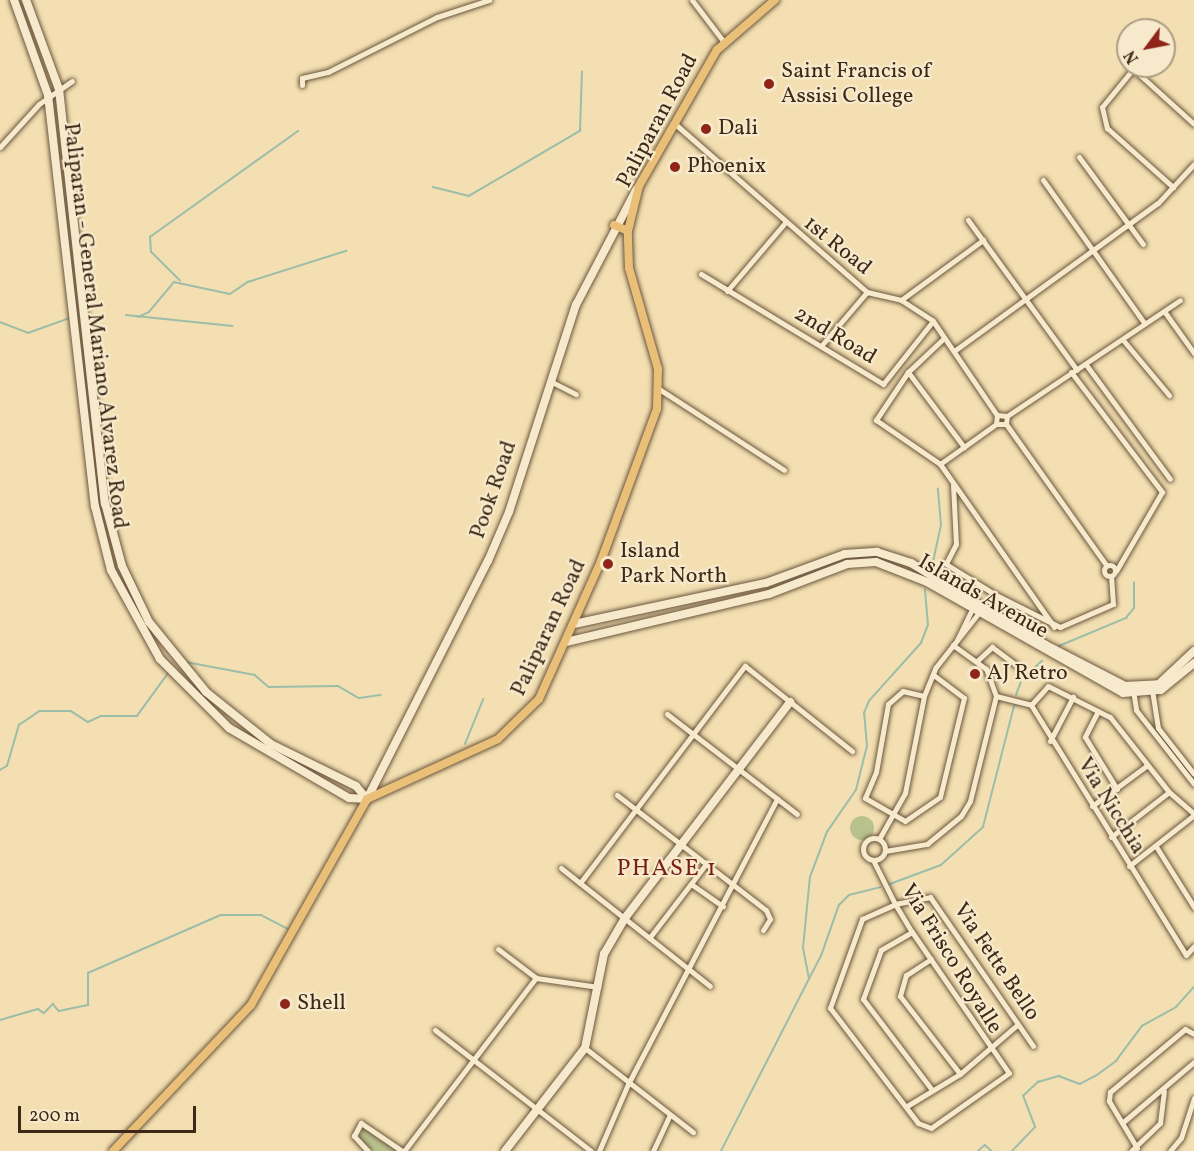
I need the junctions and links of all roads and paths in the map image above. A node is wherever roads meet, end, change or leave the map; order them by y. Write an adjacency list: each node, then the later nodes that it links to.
1 (14, 0): 12 (street, Paliparan - General Mariano Alvarez Road)
2 (26, 0): 11 (street, Paliparan - General Mariano Alvarez Road)
3 (489, 0): 10 (street)
4 (692, 0): 6 (street)
5 (775, 0): 6 (main road, Paliparan Road)
6 (724, 42): 13 (main road, Paliparan Road)
7 (1121, 78): 20 (street)
8 (1143, 78): 14 (street)
9 (72, 81): 11 (street)
10 (302, 85)
11 (59, 89): 12 (street); 85 (street, Paliparan - General Mariano Alvarez Road)
12 (48, 95): 15 (street); 87 (street, Paliparan - General Mariano Alvarez Road)
13 (674, 123): 19 (main road, Paliparan Road); 22 (street, 1st Road)
14 (1194, 124)
15 (0, 147)
16 (1079, 157): 23 (street)
17 (1194, 164): 20 (street)
18 (1043, 180): 28 (street)
19 (639, 186): 24 (street, Pook Road); 25 (main road, Paliparan Road)
20 (1173, 187): 23 (street)
21 (968, 220): 26 (street)
22 (784, 224): 30 (street); 31 (street, 1st Road)
23 (1129, 224): 27 (street); 28 (street)
24 (614, 225): 25 (main road); 46 (street, Pook Road)
25 (628, 231): 47 (main road, Paliparan Road)
26 (983, 240): 32 (street); 33 (street)
27 (1143, 244)
28 (1093, 250): 32 (street); 37 (street)
29 (701, 274): 30 (street, 2nd Road)
30 (727, 291): 40 (street, 2nd Road)
31 (867, 292): 33 (street, 1st Road); 40 (street)
32 (1025, 298): 41 (street); 44 (street)
33 (901, 300): 36 (street, 1st Road)
34 (1180, 300): 35 (street)
35 (1164, 311): 37 (street); 42 (street)
36 (933, 321): 38 (street, 1st Road); 40 (street, 2nd Road)
37 (1145, 324): 39 (street)
38 (944, 338): 41 (street, 1st Road); 45 (street)
39 (1123, 340): 43 (street); 49 (street)
40 (821, 346)
41 (954, 351): 50 (street, 1st Road)
42 (1194, 353)
43 (1087, 366): 44 (street); 57 (street)
44 (1074, 371): 51 (street); 60 (street)
45 (908, 372): 54 (street); 55 (street)
46 (548, 380): 48 (street); 95 (street, Pook Road)
47 (659, 389): 56 (street); 63 (main road, Paliparan Road)
48 (576, 394)
49 (1169, 395)
50 (998, 415): 51 (street); 52 (street)
51 (1007, 416): 53 (street)
52 (996, 424): 53 (street); 54 (street)
53 (1006, 424): 59 (street)
54 (964, 447): 55 (street)
55 (940, 464): 58 (street)
56 (784, 470)
57 (1170, 479)
58 (953, 483): 64 (street); 64 (street)
59 (1107, 566): 60 (street); 61 (street)
60 (1116, 571): 61 (street)
61 (1111, 577): 64 (street)
62 (977, 609): 63 (street, Islands Avenue); 65 (street, Islands Avenue); 66 (street); 73 (street, Islands Avenue)
63 (574, 624): 65 (main road, Paliparan Road)
64 (1054, 627)
65 (566, 642): 95 (main road, Paliparan Road)
66 (955, 642): 68 (street); 71 (street)
67 (1194, 651): 72 (street)
68 (977, 661): 70 (street); 75 (street)
69 (1194, 663): 72 (street)
70 (1016, 666)
71 (933, 675): 74 (street); 101 (street)
72 (1152, 690): 73 (street, Islands Avenue); 81 (street)
73 (1133, 692): 82 (street)
74 (924, 696): 101 (street); 101 (street)
75 (996, 696): 78 (street); 106 (street)
76 (1073, 697): 78 (street); 79 (street); 84 (street)
77 (790, 702): 83 (street); 86 (street); 89 (street)
78 (1031, 705): 84 (street, Via Nicchia)
79 (1098, 711): 88 (street); 92 (street)
80 (667, 714): 83 (street)
81 (1158, 728): 82 (street); 90 (street)
82 (1152, 732): 91 (street)
83 (691, 735): 89 (street); 98 (street)
84 (1050, 741): 97 (street, Via Nicchia)
85 (271, 744): 87 (street); 95 (street, Paliparan - General Mariano Alvarez Road)
86 (852, 751)
87 (267, 753): 95 (street, Paliparan - General Mariano Alvarez Road)
88 (1146, 766): 92 (street); 93 (street)
89 (738, 771): 96 (street); 104 (street)
90 (1194, 774)
91 (1194, 784)
92 (1117, 789): 97 (street)
93 (1169, 792): 100 (street); 102 (street)
94 (617, 795): 98 (street)
95 (367, 799): 147 (main road)
96 (777, 799): 99 (street); 113 (street)
97 (1092, 806): 102 (street, Via Nicchia)
98 (635, 808): 104 (street); 111 (street)
99 (797, 814)
100 (1194, 814): 105 (street)
101 (895, 816): 103 (street)
102 (1111, 837): 109 (street, Via Nicchia)
103 (879, 839): 106 (street); 107 (street)
104 (681, 844): 108 (street); 117 (street)
105 (1157, 848): 109 (street); 116 (street)
106 (885, 851): 107 (street)
107 (873, 860): 114 (street, Via Frisco Royalle)
108 (706, 864): 112 (street); 113 (street)
109 (1129, 866): 121 (street, Via Nicchia)
110 (561, 868): 111 (street)
111 (580, 883): 117 (street)
112 (691, 884): 115 (street); 120 (street)
113 (734, 885): 115 (street); 118 (street)
114 (895, 904): 119 (street, Via Frisco Royalle); 128 (street, Via Fette Bello); 141 (street)
115 (723, 906): 124 (street)
116 (1194, 906)
117 (625, 918): 120 (street); 127 (street)
118 (763, 930)
119 (912, 932): 123 (street, Via Frisco Royalle); 138 (street)
120 (650, 937): 124 (street)
121 (1194, 946)
122 (498, 948): 125 (street)
123 (931, 959): 133 (street, Via Frisco Royalle); 136 (street)
124 (690, 971): 126 (street); 137 (street)
125 (536, 978): 127 (street); 134 (street)
126 (710, 986)
127 (598, 987): 132 (street)
128 (1017, 1025): 131 (street, Via Fette Bello); 133 (street)
129 (435, 1030): 134 (street)
130 (1194, 1034): 144 (street)
131 (1033, 1046)
132 (585, 1048): 137 (street); 142 (street)
133 (989, 1050): 136 (street); 141 (street, Via Frisco Royalle)
134 (475, 1061): 142 (street); 149 (street)
135 (1194, 1062): 139 (street)
136 (960, 1074): 138 (street)
137 (628, 1084): 143 (street); 152 (street)
138 (932, 1090): 141 (street)
139 (1164, 1091): 144 (street); 146 (street)
140 (1194, 1098): 154 (street)
141 (907, 1106)
142 (538, 1110): 150 (street); 151 (street)
143 (670, 1115): 145 (street); 153 (street)
144 (1122, 1123): 146 (street)
145 (693, 1132)
146 (1134, 1149)
147 (113, 1151)
148 (368, 1151): 149 (street)
149 (403, 1151)
150 (505, 1151)
151 (591, 1151)
152 (599, 1151)
153 (653, 1151)
154 (1170, 1151)

